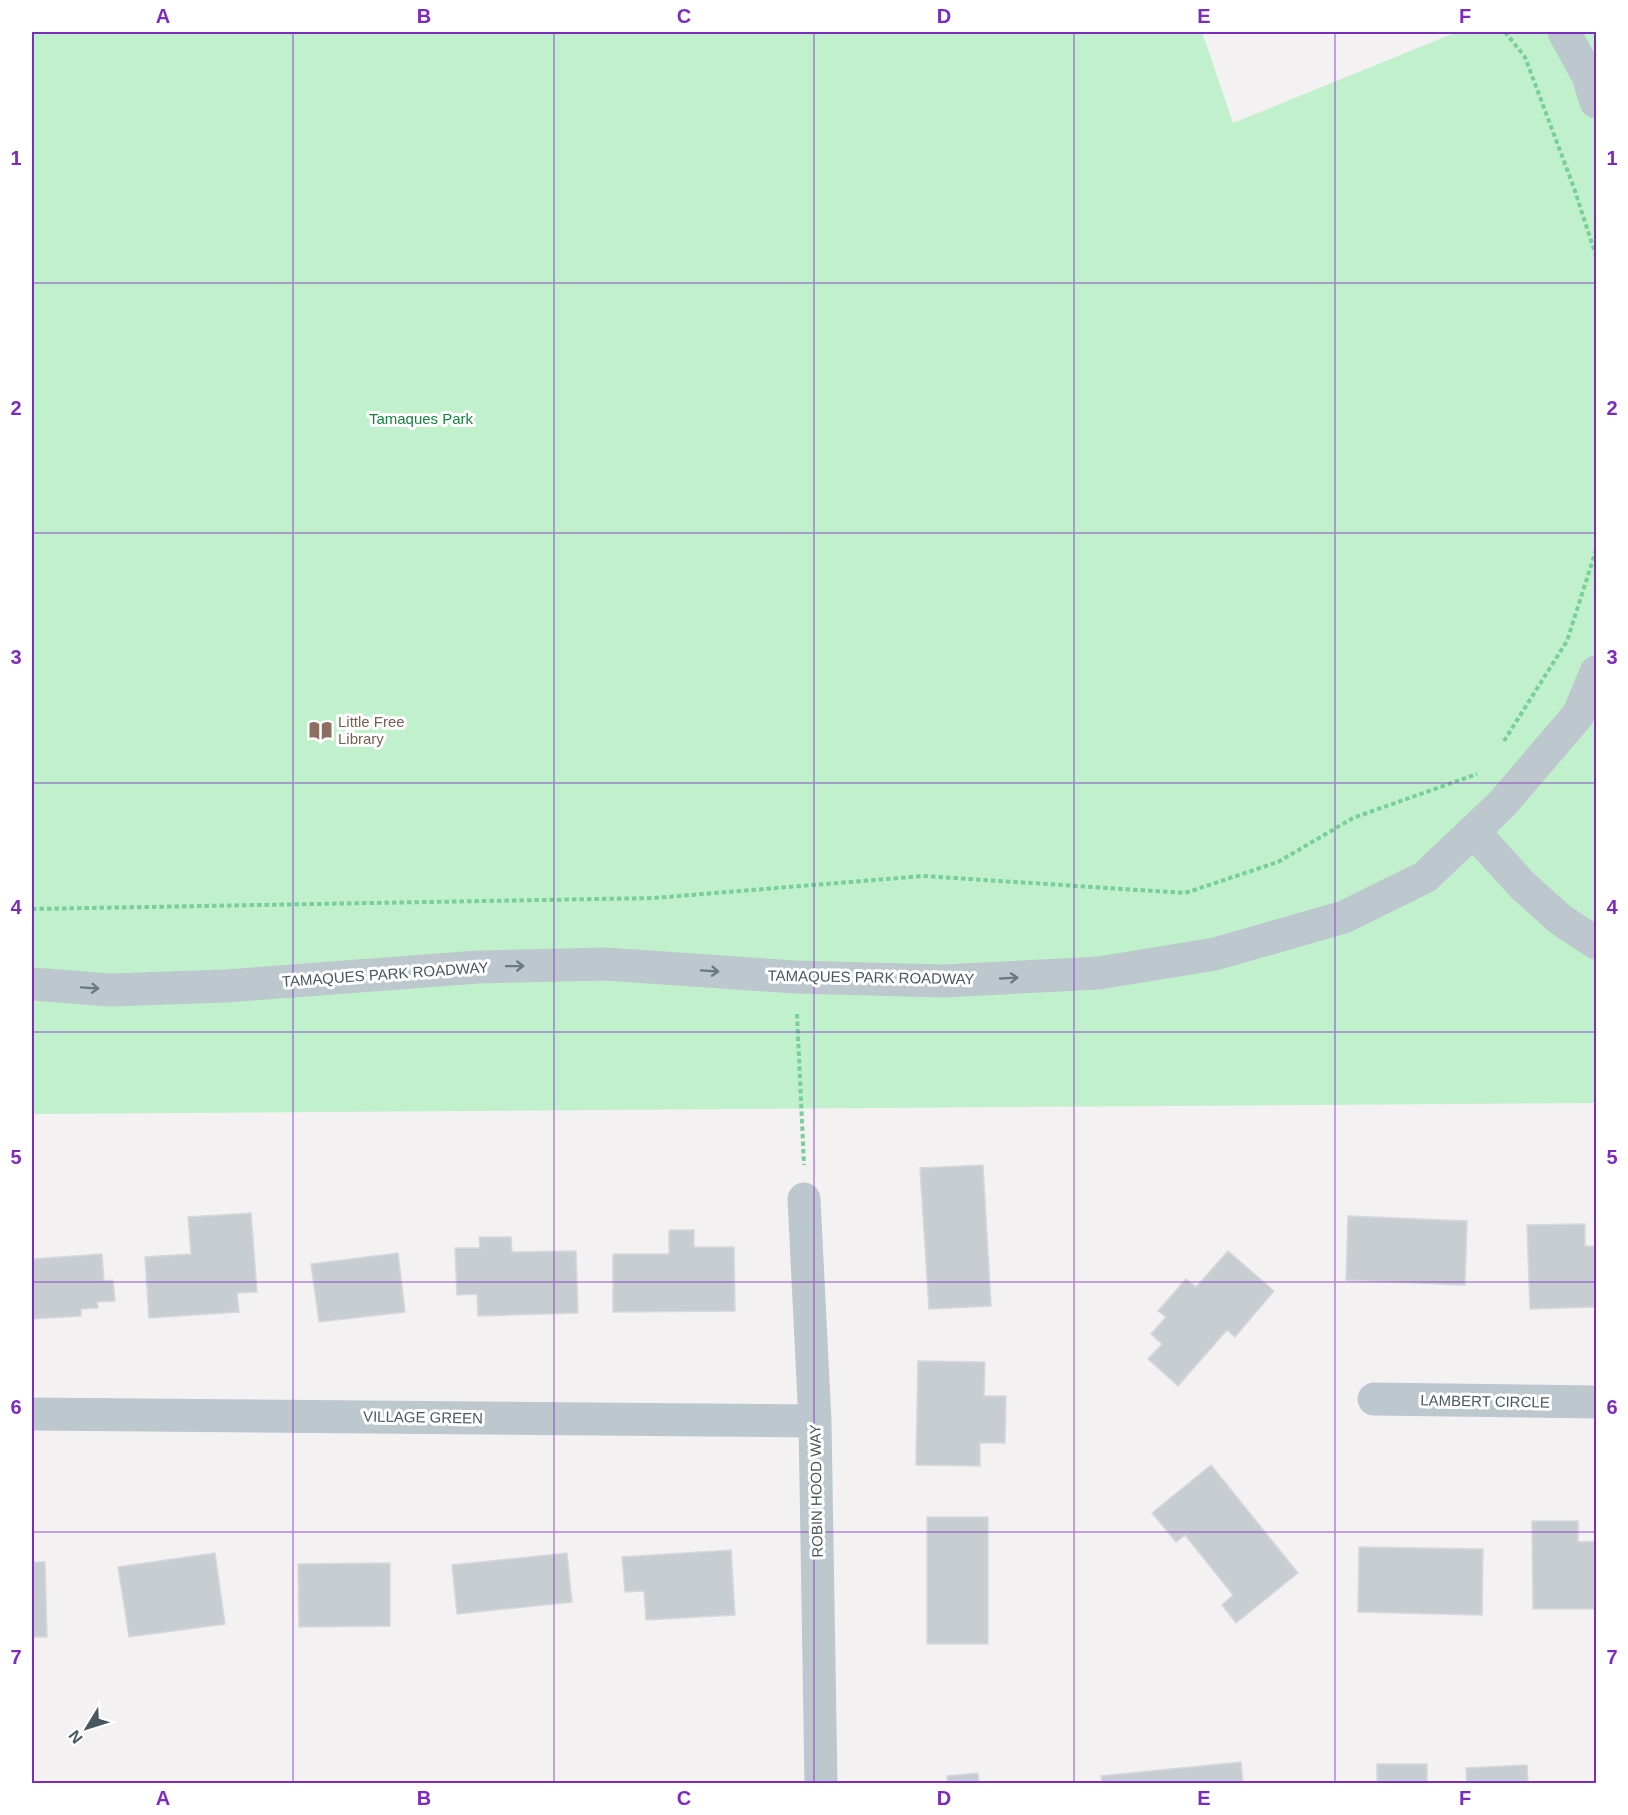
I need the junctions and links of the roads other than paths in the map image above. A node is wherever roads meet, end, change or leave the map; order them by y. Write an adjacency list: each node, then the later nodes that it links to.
1 (1564, 32): 2 (street)
2 (1596, 102)
3 (1596, 672): 4 (street, TAMAQUES PARK ROADWAY)
4 (1473, 831): 5 (street); 6 (street, TAMAQUES PARK ROADWAY, one-way to 4)
5 (1596, 943)
6 (32, 984)
7 (804, 1199): 11 (street, ROBIN HOOD WAY)
8 (1374, 1399): 9 (street, LAMBERT CIRCLE)
9 (1596, 1402)
10 (32, 1414): 11 (street, VILLAGE GREEN)
11 (815, 1421): 12 (street, ROBIN HOOD WAY)
12 (821, 1784)

